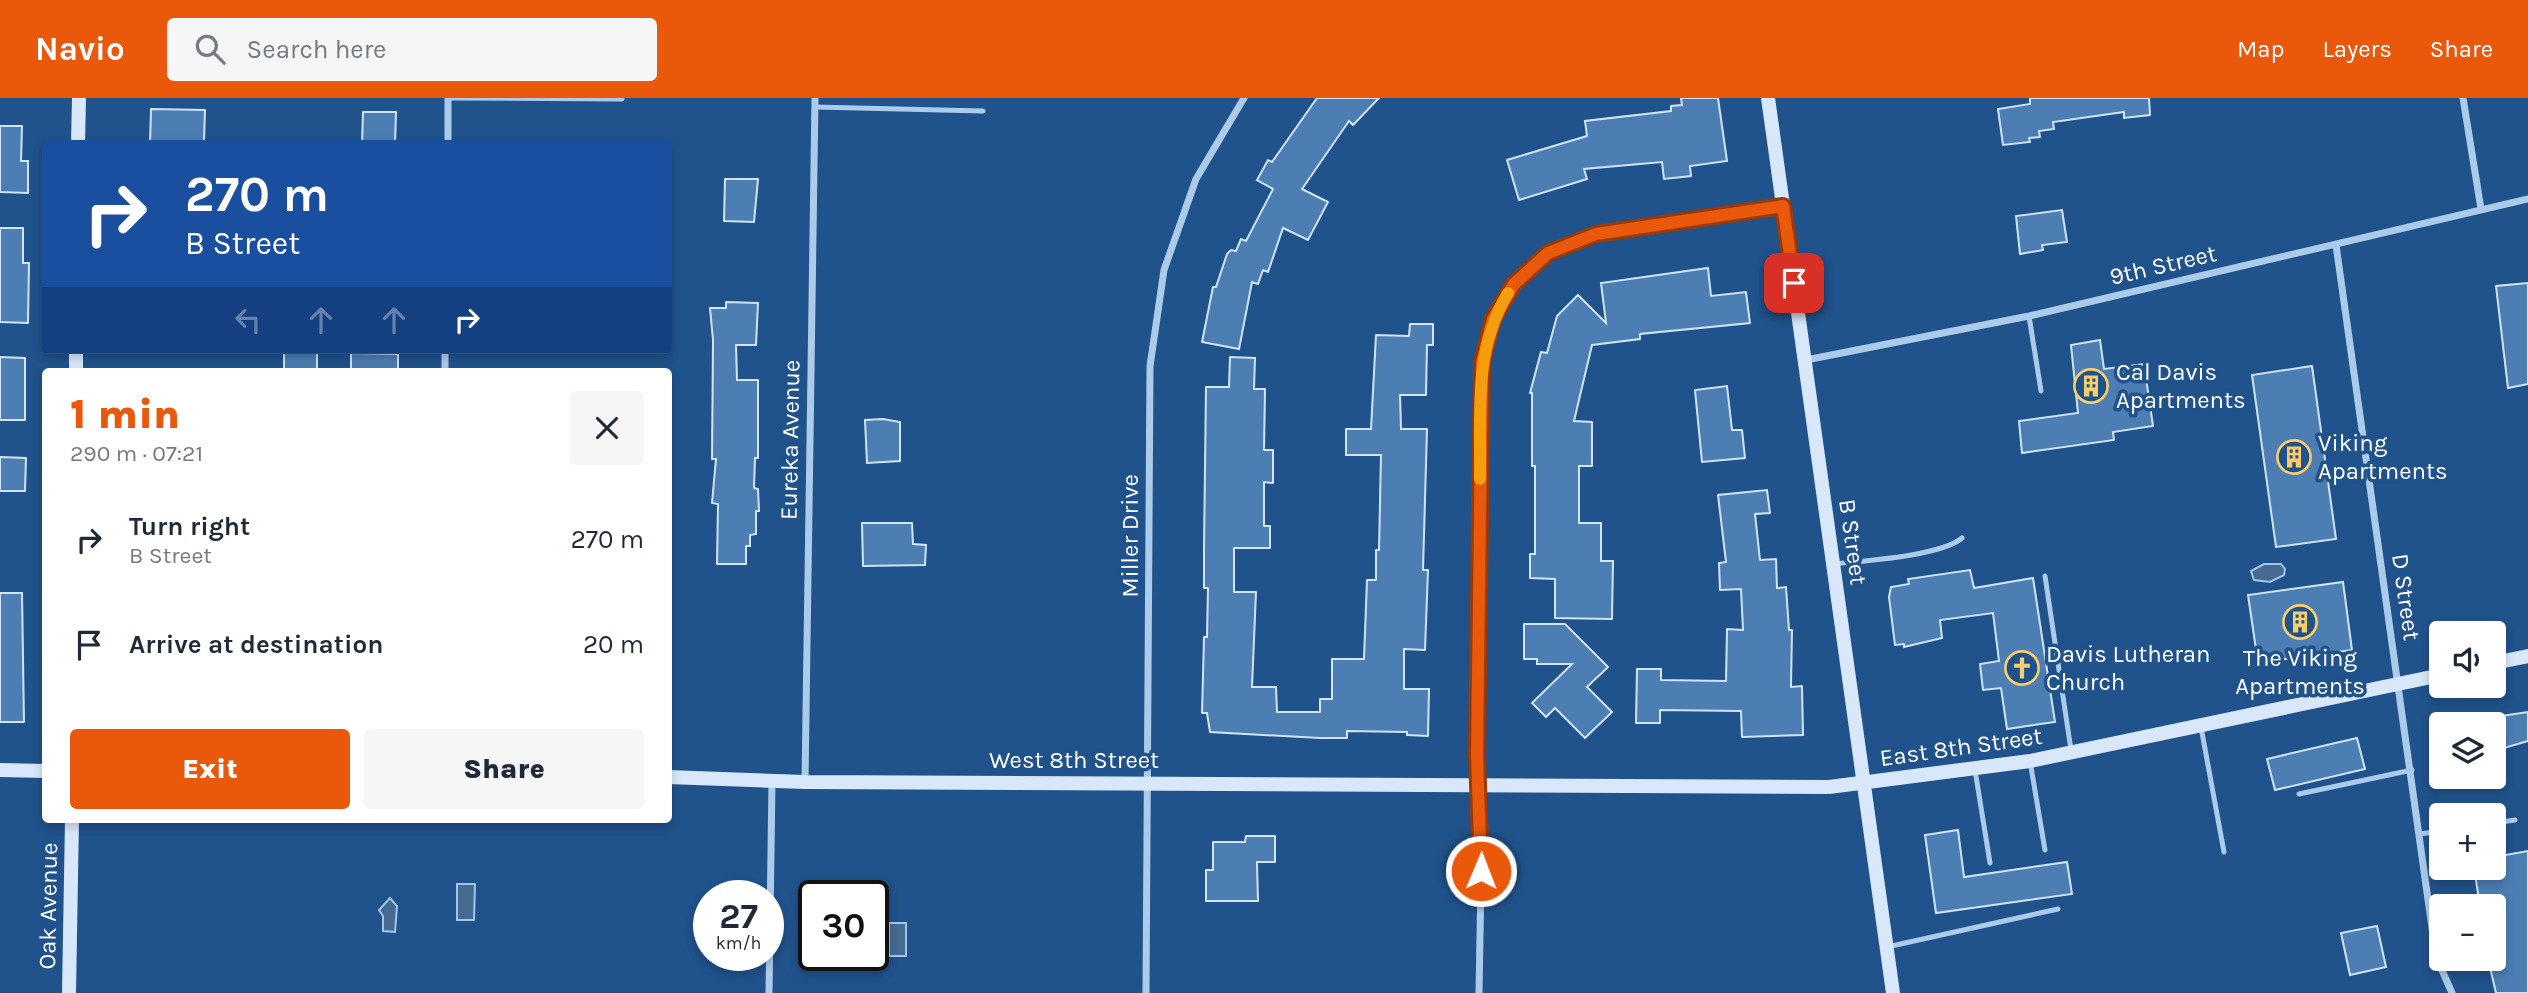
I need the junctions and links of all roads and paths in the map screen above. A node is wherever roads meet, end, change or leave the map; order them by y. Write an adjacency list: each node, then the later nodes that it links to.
1 (79, 98): 9 (street)
2 (448, 98): 6 (lane); 10 (street)
3 (1244, 98): 35 (street, Miller Drive)
4 (1768, 98): 12 (street, B Street)
5 (2463, 98): 13 (street)
6 (621, 99)
7 (815, 102): 8 (lane); 34 (street, Eureka Avenue)
8 (983, 111)
9 (78, 140)
10 (448, 140)
11 (2528, 199): 13 (street, 9th Street)
12 (1783, 206): 16 (street, B Street); 37 (street)
13 (2481, 209): 14 (street, 9th Street)
14 (2336, 245): 15 (street, 9th Street); 24 (street, D Street)
15 (2029, 316): 16 (street, 9th Street); 17 (lane)
16 (1806, 360): 19 (street, B Street)
17 (2041, 391)
18 (1962, 538): 19 (lane)
19 (1833, 564): 36 (street, B Street)
20 (2045, 576): 26 (lane)
21 (2528, 656): 22 (street)
22 (2506, 661)
23 (2429, 678): 24 (street, East 8th Street)
24 (2399, 684): 25 (street, East 8th Street); 29 (street, D Street)
25 (2201, 727): 26 (street, East 8th Street); 45 (lane)
26 (2072, 753): 27 (street, East 8th Street)
27 (2030, 761): 31 (street, East 8th Street); 44 (lane)
28 (0, 770): 30 (street)
29 (2412, 770): 38 (lane); 43 (street, D Street)
30 (42, 771)
31 (1975, 771): 36 (street, East 8th Street); 46 (lane)
32 (672, 777): 33 (street, West 8th Street)
33 (772, 781): 34 (street, West 8th Street); 50 (street)
34 (805, 782): 35 (street, West 8th Street)
35 (1149, 782): 37 (street, West 8th Street); 51 (street, Miller Drive)
36 (1863, 784): 37 (street, East 8th Street); 48 (street, B Street)
37 (1479, 786): 52 (street)
38 (2299, 794)
39 (2515, 820): 40 (lane)
40 (2506, 821)
41 (72, 823): 49 (street, Oak Avenue)
42 (2429, 833): 43 (lane)
43 (2420, 834): 54 (street, D Street)
44 (2045, 850)
45 (2224, 852)
46 (1990, 863)
47 (2058, 909): 48 (lane)
48 (1887, 947): 53 (street, B Street)
49 (69, 993)
50 (769, 993)
51 (1146, 993)
52 (1479, 993)
53 (1893, 993)
54 (2452, 993)

